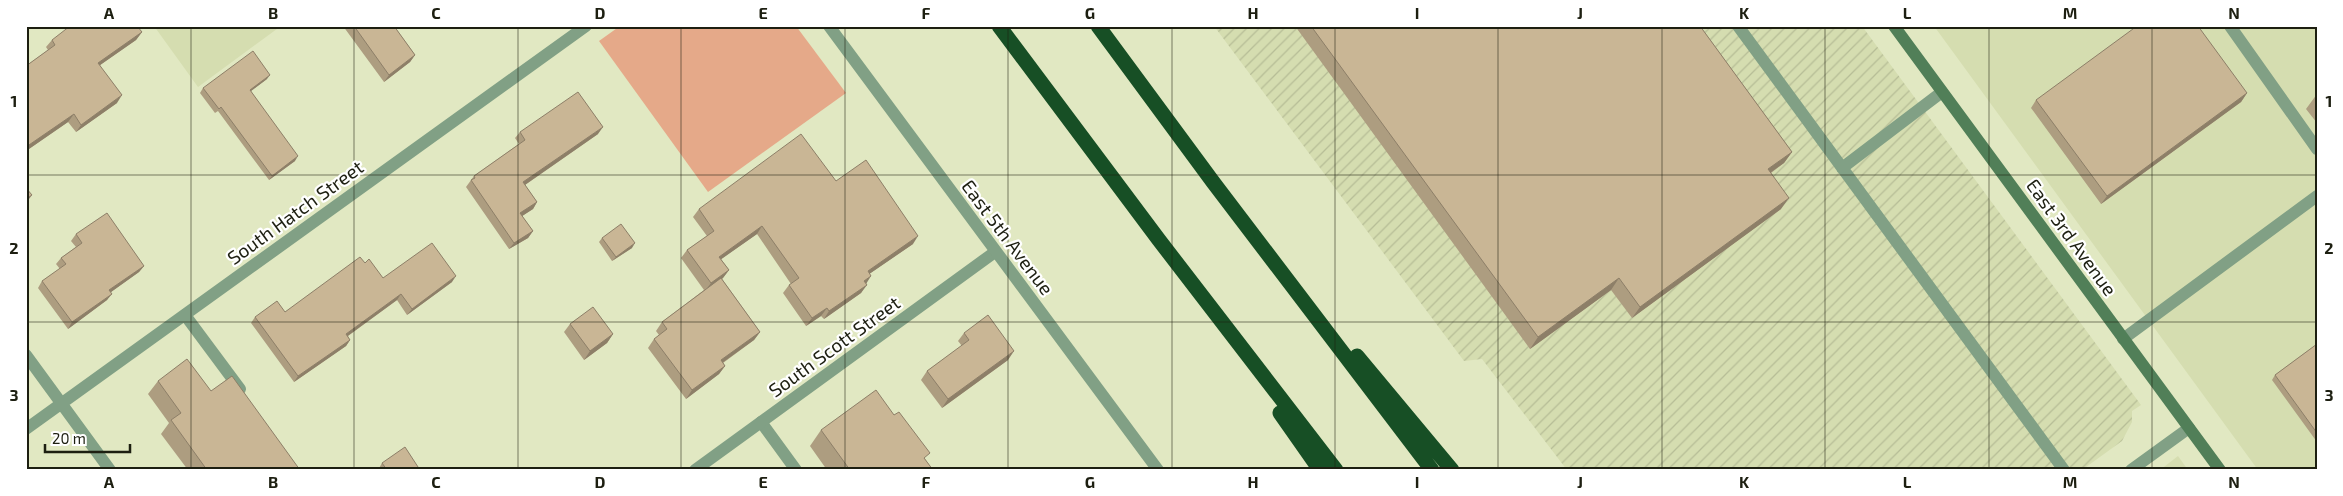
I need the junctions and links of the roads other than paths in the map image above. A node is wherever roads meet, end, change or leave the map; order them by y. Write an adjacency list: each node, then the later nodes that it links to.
1 (586, 26): 15 (street, South Hatch Street)
2 (828, 26): 14 (street, East 5th Avenue)
3 (999, 26): 13 (highway)
4 (1098, 26): 11 (highway)
5 (1738, 26): 10 (street)
6 (1894, 26): 8 (main road, East 3rd Avenue)
7 (2230, 26): 9 (street)
8 (1942, 92): 10 (street); 16 (main road, East 3rd Avenue)
9 (2317, 149)
10 (1842, 168): 31 (street)
11 (1213, 182): 29 (highway); 30 (highway)
12 (2317, 196): 16 (street)
13 (1159, 240): 27 (highway); 28 (highway)
14 (995, 252): 20 (street, South Scott Street); 26 (street, East 5th Avenue)
15 (185, 315): 18 (street); 19 (street, South Hatch Street)
16 (2123, 339): 21 (main road, East 3rd Avenue)
17 (26, 354): 19 (street)
18 (248, 400)
19 (62, 404): 22 (street, South Hatch Street); 23 (street)
20 (761, 422): 24 (street, South Scott Street); 25 (street)
21 (2189, 428): 32 (street); 33 (main road, East 3rd Avenue)
22 (26, 429)
23 (110, 470)
24 (695, 470)
25 (796, 470)
26 (1158, 470)
27 (1320, 470)
28 (1336, 470)
29 (1432, 470)
30 (1452, 470)
31 (2064, 470)
32 (2131, 470)
33 (2220, 470)

